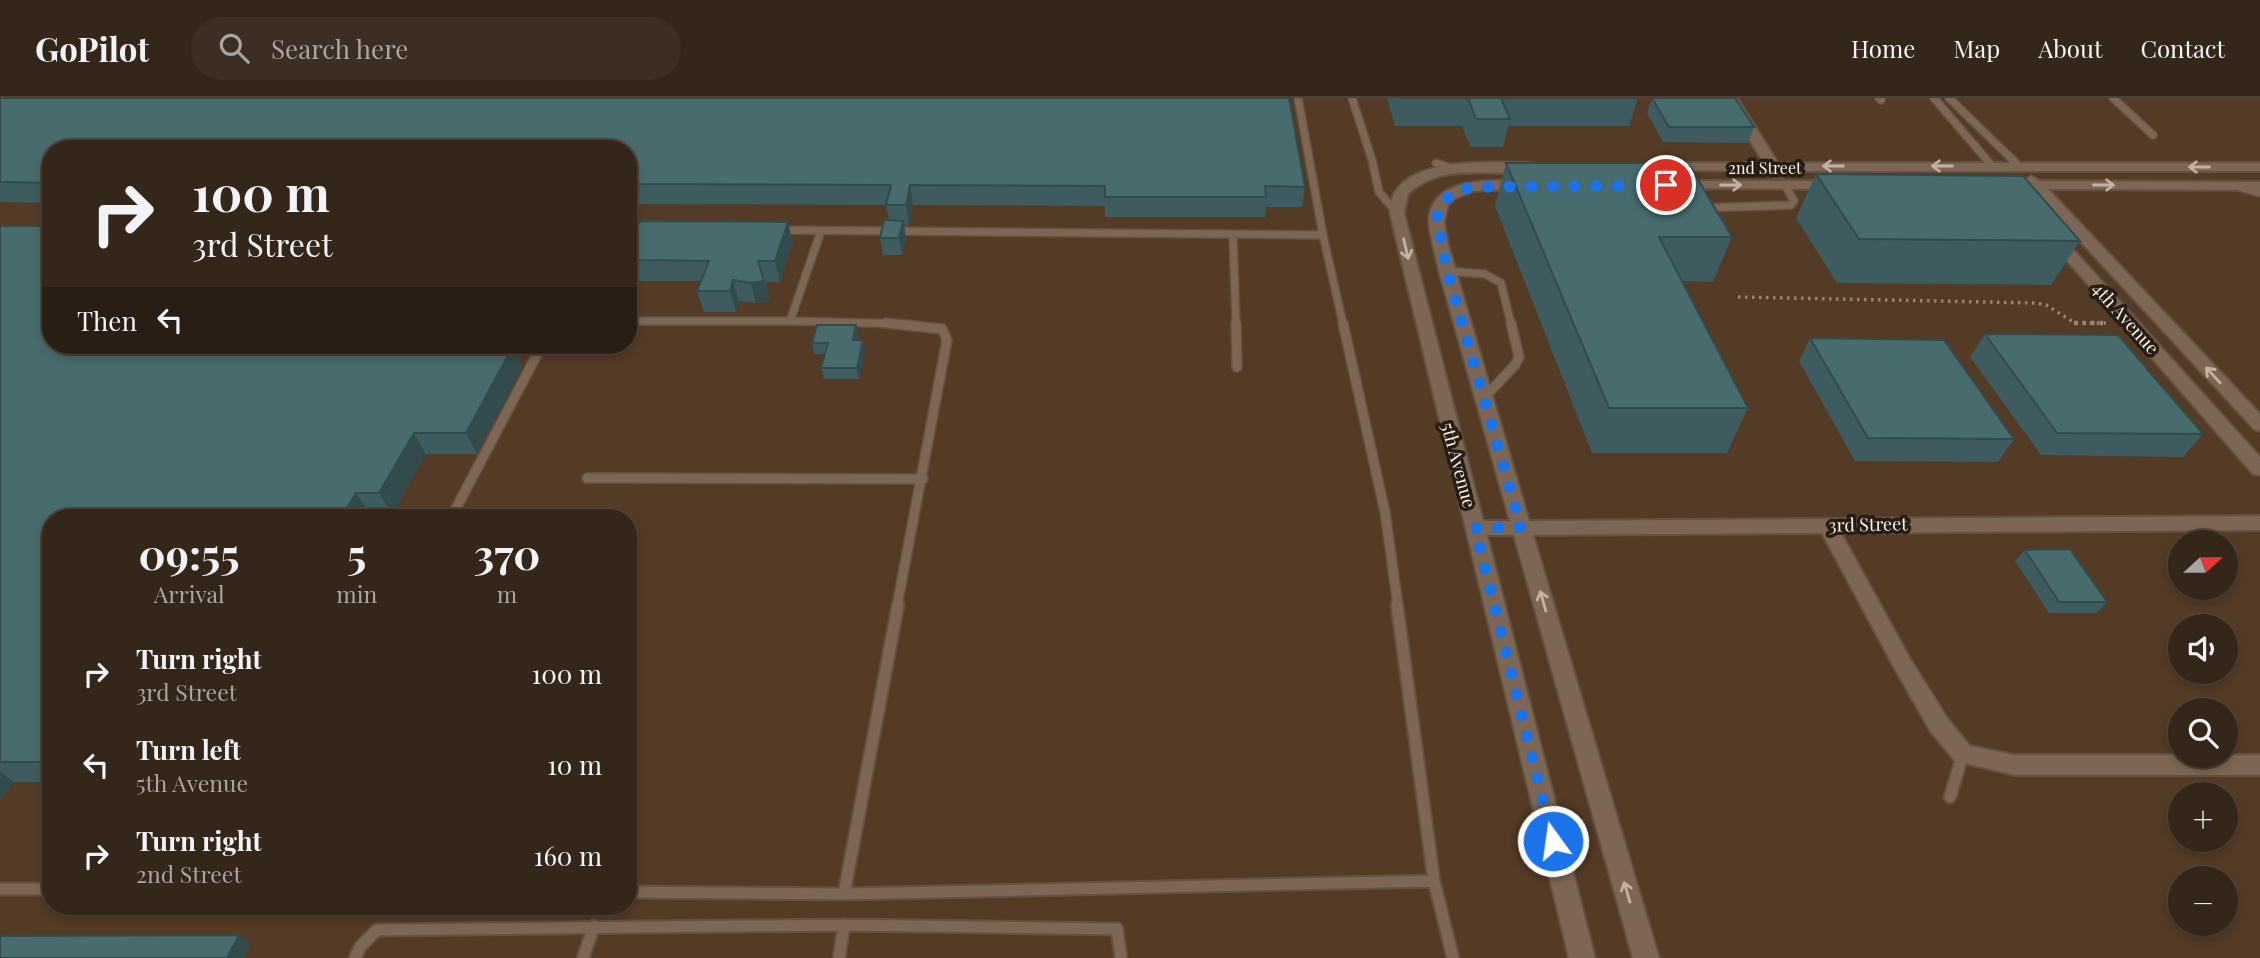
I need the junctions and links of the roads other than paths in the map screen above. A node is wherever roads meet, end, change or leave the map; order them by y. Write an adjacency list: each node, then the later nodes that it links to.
1 (1298, 98): 35 (lane)
2 (1352, 98): 29 (lane)
3 (1730, 98): 9 (street)
4 (1934, 98): 10 (lane)
5 (1948, 98): 11 (lane)
6 (2113, 98): 7 (lane)
7 (2153, 135)
8 (1436, 163): 15 (lane)
9 (1773, 166): 10 (street, 2nd Street, one-way to 9); 13 (street, 2nd Street); 18 (street)
10 (1992, 166): 11 (street, 2nd Street); 21 (street)
11 (2019, 166): 14 (street, 2nd Street, one-way to 11); 22 (street, 4th Avenue)
12 (1540, 167): 15 (street)
13 (1656, 167)
14 (2260, 167)
15 (1454, 169): 29 (street)
16 (1536, 185): 27 (street)
17 (1666, 185): 18 (street, 2nd Street, one-way to 18)
18 (1785, 185): 19 (street, 2nd Street); 28 (lane)
19 (1851, 185)
20 (1987, 185): 21 (street)
21 (2008, 185): 22 (street); 26 (street)
22 (2036, 185): 23 (street, one-way to 23); 39 (street, 4th Avenue)
23 (2235, 186): 24 (street); 25 (lane)
24 (2260, 186)
25 (2260, 192)
26 (2022, 200)
27 (1442, 203): 37 (street)
28 (1698, 208)
29 (1397, 213): 53 (street, 5th Avenue, one-way to 53)
30 (637, 229): 31 (lane)
31 (656, 229)
32 (2047, 229): 38 (street, 4th Avenue)
33 (766, 230): 34 (lane)
34 (821, 231): 36 (lane); 41 (lane)
35 (1323, 235): 36 (lane); 57 (lane)
36 (1233, 236): 43 (lane)
37 (1447, 271): 44 (street); 44 (lane)
38 (2106, 296): 39 (street); 46 (street, 4th Avenue)
39 (2140, 296): 45 (street, 4th Avenue, one-way to 39)
40 (637, 321): 41 (lane)
41 (790, 321): 48 (lane)
42 (537, 354): 49 (lane)
43 (1237, 367)
44 (1484, 398): 52 (street)
45 (2260, 425)
46 (2260, 470)
47 (587, 478): 48 (lane)
48 (923, 479): 61 (lane)
49 (456, 509)
50 (2260, 523): 51 (street, 3rd Street)
51 (1827, 525): 52 (street, 3rd Street); 54 (street)
52 (1521, 527): 53 (street, 3rd Street); 70 (street, one-way to 52)
53 (1475, 528): 69 (street, 5th Avenue)
54 (1963, 754): 55 (street); 56 (lane)
55 (2260, 765)
56 (1950, 797)
57 (1434, 881): 61 (lane); 68 (lane)
58 (0, 889): 59 (lane)
59 (42, 889)
60 (637, 892): 61 (lane)
61 (844, 894)
62 (844, 925): 63 (lane); 66 (lane); 67 (lane)
63 (594, 926): 64 (lane); 65 (lane)
64 (355, 958)
65 (583, 958)
66 (838, 958)
67 (1121, 958)
68 (1453, 958)
69 (1582, 958)
70 (1646, 958)

